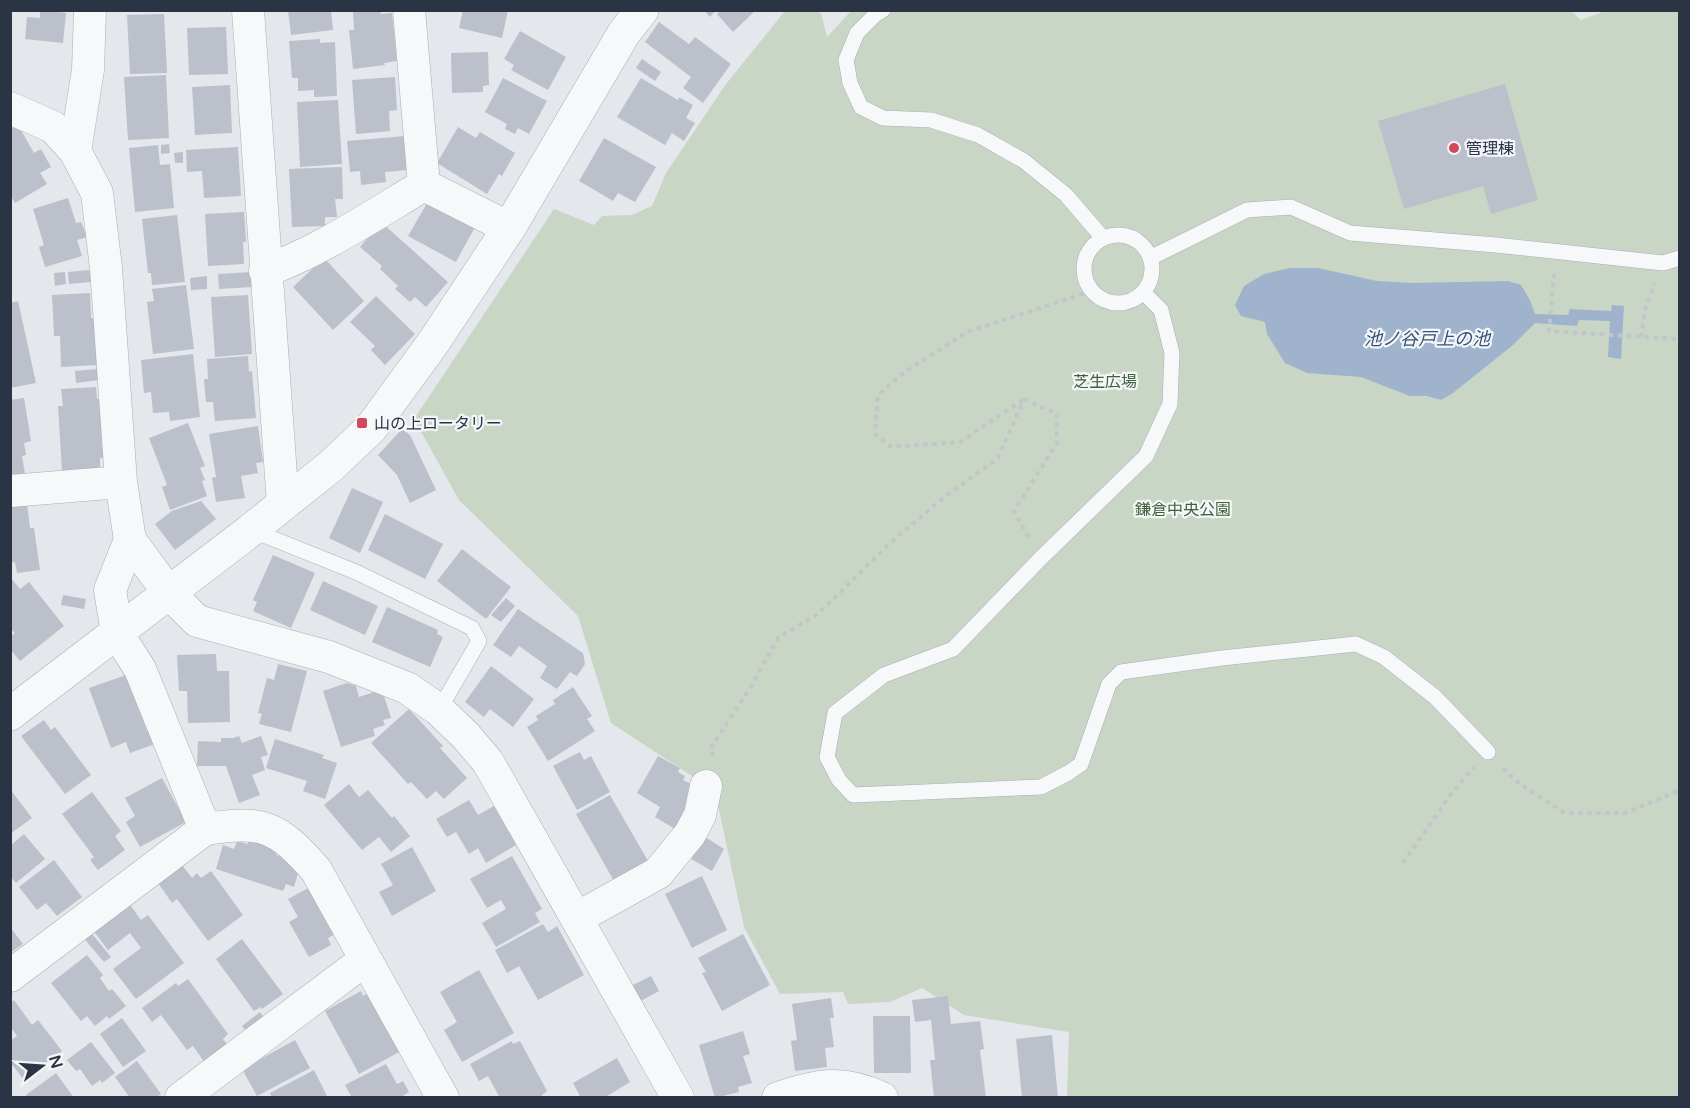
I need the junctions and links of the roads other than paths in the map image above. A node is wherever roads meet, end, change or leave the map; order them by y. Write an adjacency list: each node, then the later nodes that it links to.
1 (90, 10): 7 (street)
2 (248, 10): 13 (street)
3 (409, 10): 8 (street)
4 (883, 10): 10 (lane)
5 (628, 18): 9 (street)
6 (10, 108): 7 (street)
7 (75, 151): 15 (street)
8 (424, 185): 9 (street); 13 (street)
9 (509, 228): 17 (street)
10 (1103, 238): 11 (lane); 14 (lane)
11 (1150, 258): 12 (lane); 14 (lane)
12 (1680, 258)
13 (266, 271): 17 (street)
14 (1143, 292): 24 (lane)
15 (121, 482): 16 (street); 19 (street)
16 (10, 491)
17 (283, 504): 18 (street)
18 (251, 530): 20 (street); 22 (lane)
19 (130, 540): 20 (street); 21 (street)
20 (168, 592): 21 (street); 22 (street)
21 (117, 633): 23 (street); 26 (street)
22 (439, 710): 27 (street)
23 (10, 714)
24 (1488, 752)
25 (706, 786): 27 (street)
26 (205, 829): 28 (street); 29 (street)
27 (577, 918): 33 (street)
28 (365, 960): 30 (street); 32 (street)
29 (10, 976)
30 (214, 1087): 31 (street)
31 (181, 1098)
32 (443, 1098)
33 (678, 1098)
34 (778, 1098): 35 (street)
35 (882, 1098)

